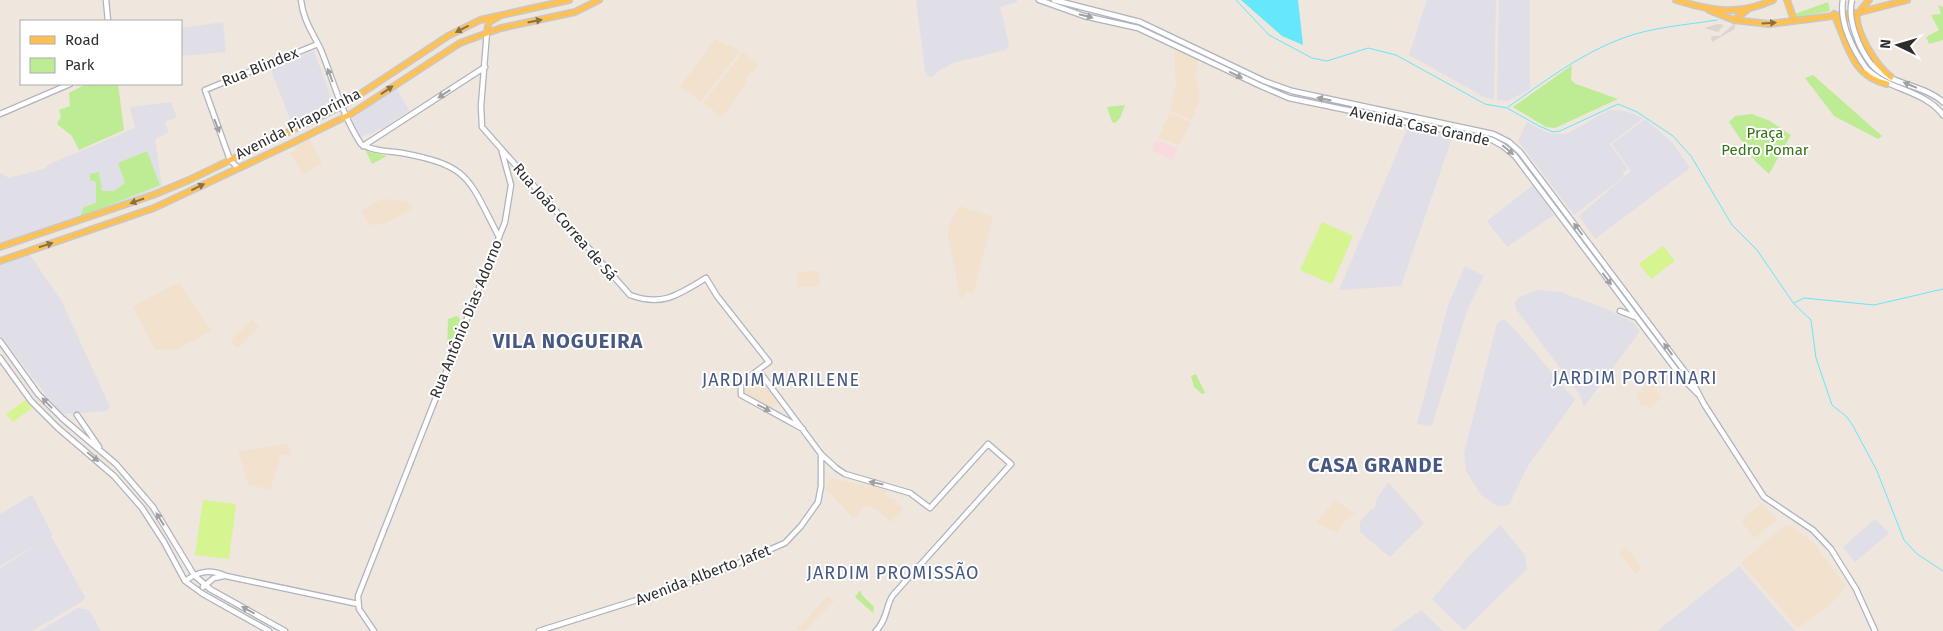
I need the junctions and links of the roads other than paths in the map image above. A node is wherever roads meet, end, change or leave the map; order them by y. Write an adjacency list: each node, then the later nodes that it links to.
1 (106, 0): 19 (main road)
2 (301, 0): 25 (main road)
3 (569, 0): 16 (main road, Avenida Piraporinha)
4 (599, 0): 24 (main road, Avenida Piraporinha, one-way to 4)
5 (1039, 0): 43 (main road, Avenida Casa Grande, one-way to 43)
6 (1054, 0): 44 (main road, Avenida Casa Grande, one-way to 6)
7 (1676, 0): 15 (main road)
8 (1773, 0): 14 (main road)
9 (1787, 0): 21 (main road)
10 (1843, 0): 28 (main road, bridge)
11 (1852, 0): 27 (main road, bridge)
12 (1869, 0): 17 (main road)
13 (1907, 0): 17 (main road)
14 (1752, 7): 15 (main road); 20 (main road)
15 (1709, 10): 20 (main road)
16 (507, 13): 24 (main road); 31 (main road, Avenida Piraporinha, one-way to 31)
17 (1858, 13): 18 (main road); 22 (main road)
18 (1834, 14): 21 (main road); 23 (main road)
19 (108, 20)
20 (1734, 20): 21 (main road, one-way to 21)
21 (1794, 20)
22 (1857, 20): 23 (main road); 27 (main road)
23 (1837, 22): 28 (main road)
24 (487, 31): 26 (main road, Rua Antônio Dias Adorno); 34 (main road, Avenida Piraporinha, one-way to 24)
25 (318, 44): 31 (main road, one-way to 25); 37 (main road, Rua Blindex, one-way to 37)
26 (484, 67): 35 (main road, one-way to 35); 36 (main road, Rua Antônio Dias Adorno)
27 (1892, 77): 30 (main road, one-way to 27)
28 (1887, 84): 33 (main road)
29 (68, 85): 32 (main road)
30 (1943, 102)
31 (342, 106): 34 (main road); 37 (main road, Avenida Piraporinha)
32 (0, 114)
33 (1943, 115)
34 (346, 117): 35 (main road); 38 (main road, Avenida Piraporinha)
35 (363, 146): 39 (main road)
36 (501, 148): 39 (main road, Rua Antônio Dias Adorno); 48 (main road, Rua João Correa de Sá)
37 (230, 160): 38 (main road); 40 (main road, Avenida Piraporinha, one-way to 40)
38 (238, 168): 41 (main road, Avenida Piraporinha, one-way to 38)
39 (499, 237): 62 (main road, Rua Antônio Dias Adorno)
40 (0, 247)
41 (0, 261)
42 (1620, 311): 43 (main road)
43 (1636, 317): 45 (main road, Avenida Casa Grande)
44 (1646, 319): 45 (main road); 49 (main road, Avenida Casa Grande, one-way to 44)
45 (1641, 324): 49 (main road, Avenida Casa Grande)
46 (0, 340): 52 (main road, one-way to 46)
47 (0, 358): 58 (main road, one-way to 58)
48 (759, 370): 51 (main road); 51 (main road, one-way to 51)
49 (1698, 394): 68 (main road, Avenida Casa Grande)
50 (77, 415): 52 (main road)
51 (803, 428): 53 (main road)
52 (103, 452): 54 (main road, one-way to 52)
53 (821, 454): 66 (main road, Avenida Alberto Jafet); 67 (main road, one-way to 53)
54 (188, 565): 55 (main road); 56 (main road)
55 (202, 572): 56 (main road); 57 (main road); 59 (main road)
56 (194, 575): 58 (main road); 60 (main road)
57 (226, 576): 59 (main road); 62 (main road)
58 (185, 581): 61 (main road)
59 (210, 581): 60 (main road)
60 (204, 585): 61 (main road); 64 (main road, one-way to 60)
61 (199, 592): 63 (main road)
62 (358, 604): 65 (main road)
63 (269, 631)
64 (285, 631)
65 (374, 631)
66 (540, 631)
67 (876, 631)
68 (1875, 631)

